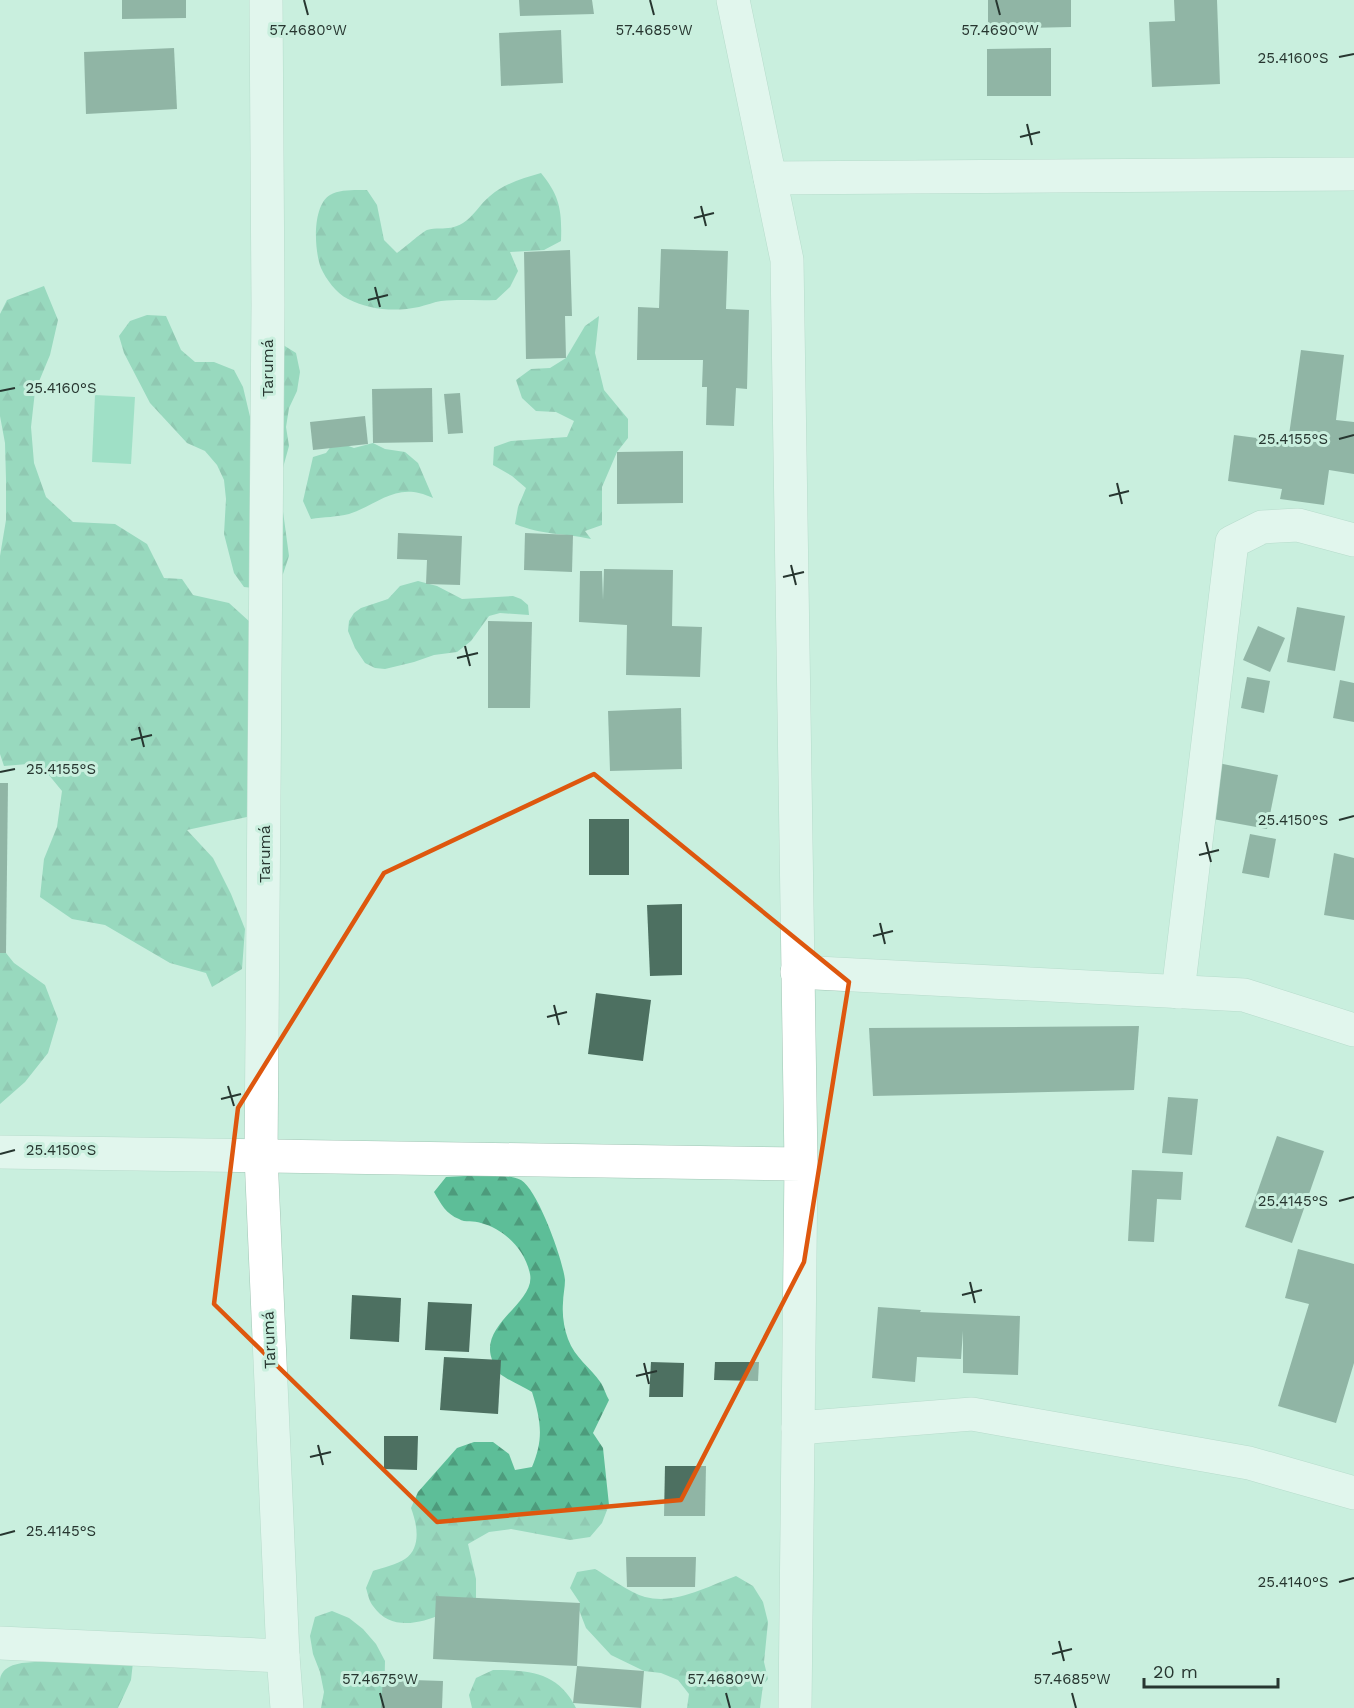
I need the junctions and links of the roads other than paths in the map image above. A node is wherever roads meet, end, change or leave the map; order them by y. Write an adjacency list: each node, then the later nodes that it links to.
1 (266, 0): 10 (street, Tarumá)
2 (733, 0): 4 (street)
3 (1354, 174): 4 (street)
4 (770, 178): 6 (street)
5 (1354, 540): 7 (street)
6 (797, 972): 7 (street); 11 (street)
7 (1178, 992): 8 (street)
8 (1354, 1030)
9 (0, 1152): 10 (street)
10 (261, 1156): 11 (street); 15 (street, Tarumá)
11 (801, 1164): 12 (street)
12 (798, 1428): 13 (street); 17 (street)
13 (1354, 1493)
14 (0, 1643): 15 (street)
15 (283, 1656): 16 (street, Tarumá)
16 (287, 1708)
17 (795, 1708)

